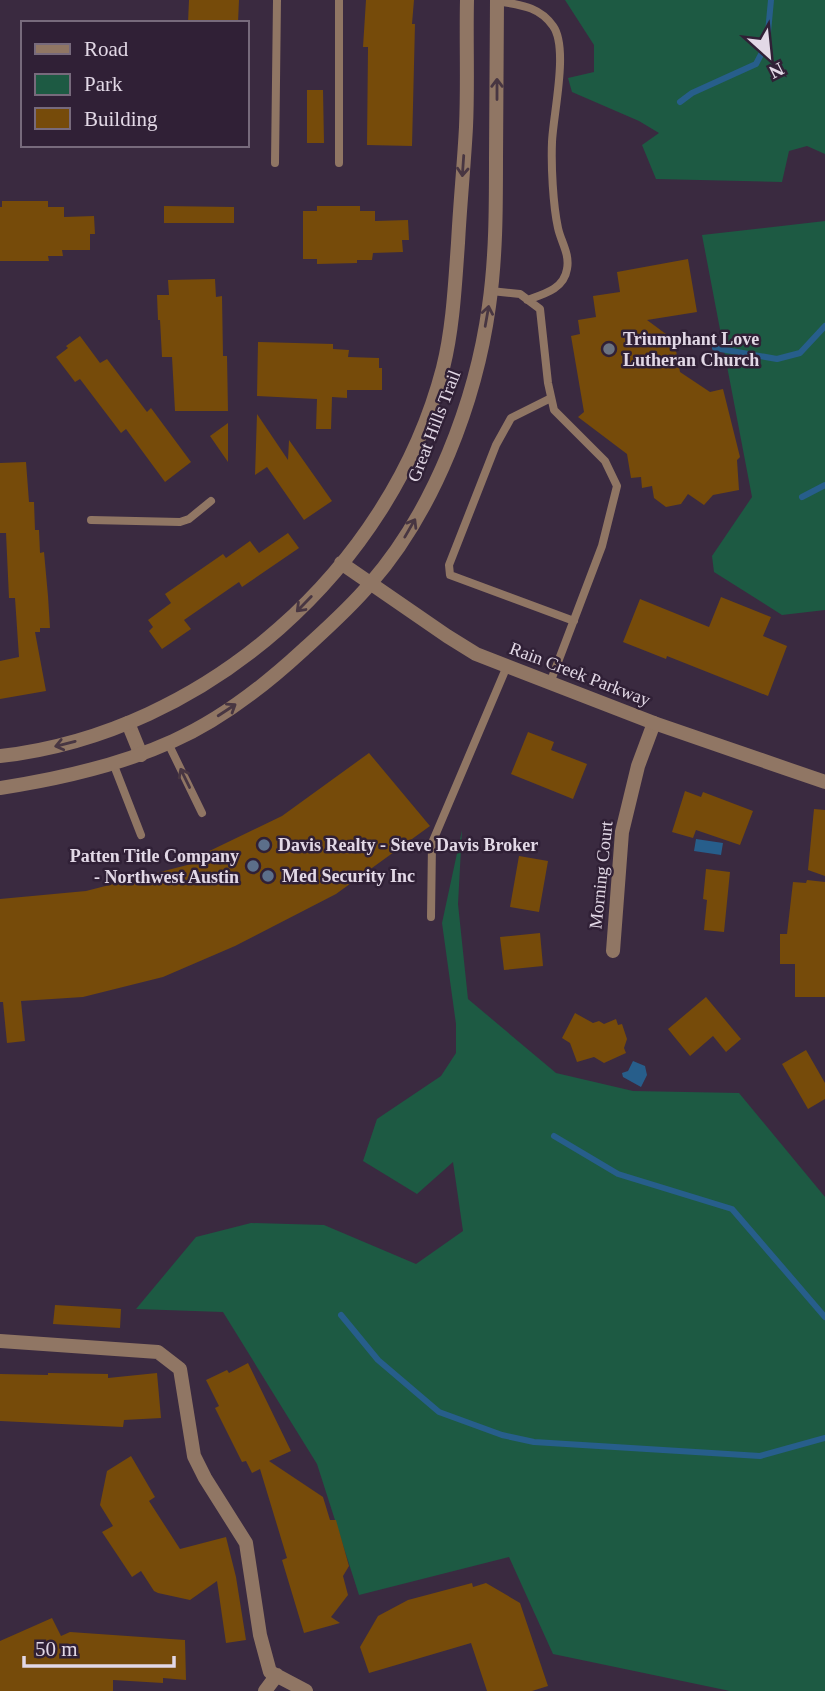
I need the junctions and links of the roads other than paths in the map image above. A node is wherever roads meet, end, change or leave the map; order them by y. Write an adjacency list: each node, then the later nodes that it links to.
1 (277, 0): 5 (lane)
2 (339, 0): 6 (lane)
3 (467, 0): 12 (street, Great Hills Trail, one-way to 12)
4 (497, 1): 7 (street, Great Hills Trail, one-way to 4); 8 (lane)
5 (275, 163)
6 (339, 163)
7 (491, 291): 8 (lane); 13 (street, Great Hills Trail, one-way to 7)
8 (527, 300): 9 (lane)
9 (551, 398): 14 (lane); 14 (lane)
10 (211, 501): 11 (lane)
11 (92, 520)
12 (341, 563): 13 (street, Rain Creek Parkway); 17 (street, Great Hills Trail, one-way to 17)
13 (371, 584): 15 (street, Rain Creek Parkway); 19 (street, Great Hills Trail, one-way to 13)
14 (574, 621): 16 (lane)
15 (507, 666): 16 (street, Rain Creek Parkway); 27 (lane)
16 (550, 683): 18 (street, Rain Creek Parkway)
17 (128, 723): 20 (street); 21 (street, Great Hills Trail, one-way to 21)
18 (654, 723): 23 (street, Rain Creek Parkway); 28 (street, Morning Court)
19 (168, 743): 20 (street, Great Hills Trail); 25 (lane, one-way to 19)
20 (141, 755): 22 (street, Great Hills Trail)
21 (0, 756)
22 (113, 763): 24 (street, Great Hills Trail); 26 (lane)
23 (825, 782)
24 (0, 788)
25 (202, 813)
26 (141, 835)
27 (431, 917)
28 (613, 951)
29 (0, 1342): 30 (street)
30 (277, 1675): 31 (street); 32 (street)
31 (265, 1691)
32 (306, 1691)

